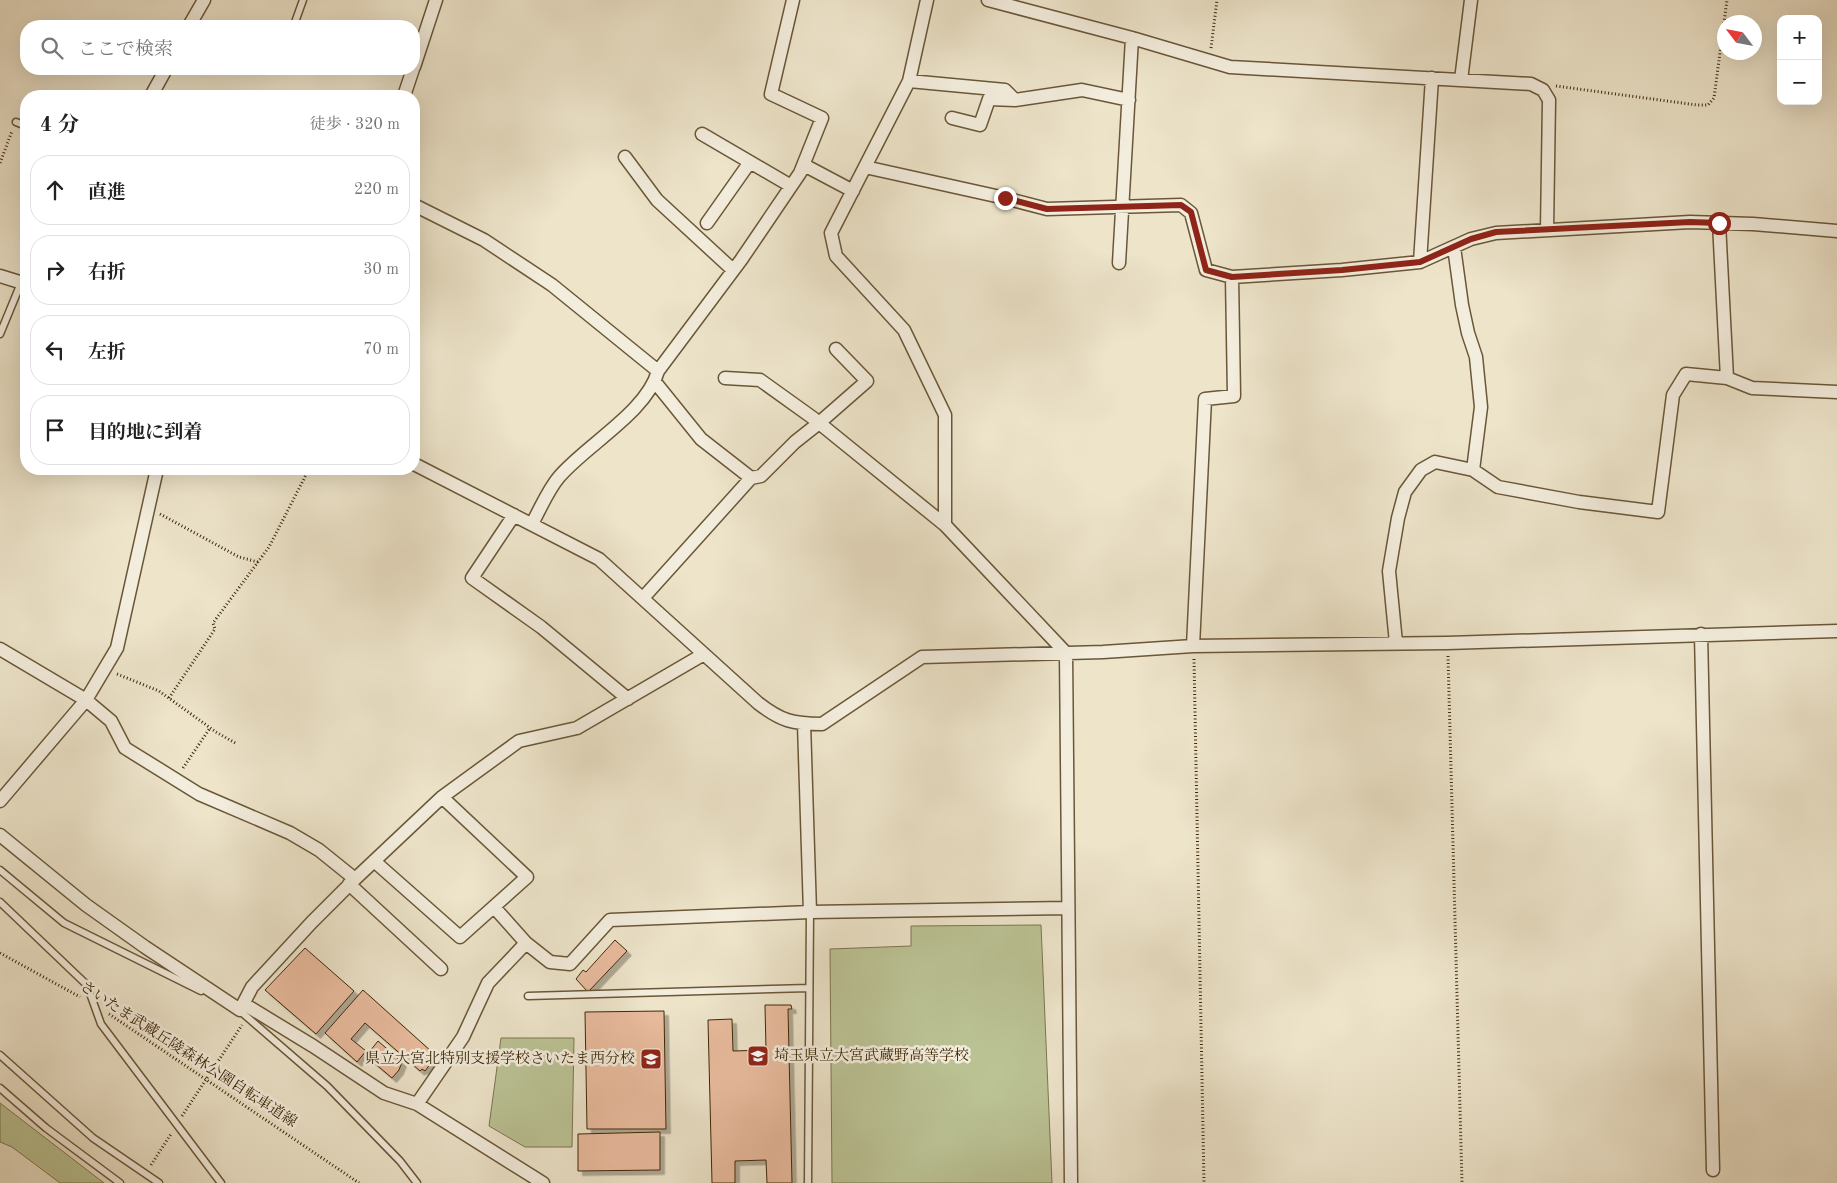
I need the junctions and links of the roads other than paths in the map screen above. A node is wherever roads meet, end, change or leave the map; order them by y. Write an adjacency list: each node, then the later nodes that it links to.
1 (204, 0): 8 (street)
2 (303, 0): 9 (lane)
3 (436, 0): 11 (street)
4 (793, 0): 27 (street)
5 (926, 0): 16 (street)
6 (988, 0): 10 (street)
7 (1471, 0): 15 (street)
8 (192, 20)
9 (296, 20)
10 (1132, 38): 14 (street); 20 (street)
11 (420, 47)
12 (163, 75): 17 (street)
13 (411, 75): 18 (street)
14 (1432, 78): 15 (street); 38 (street)
15 (1461, 80): 35 (street)
16 (910, 81): 19 (street); 28 (street)
17 (154, 90)
18 (406, 90)
19 (1015, 100): 20 (street); 21 (street)
20 (1129, 100): 31 (street)
21 (952, 118)
22 (16, 122): 23 (lane)
23 (20, 124)
24 (702, 134): 26 (street)
25 (625, 157): 40 (street)
26 (750, 162): 29 (street); 33 (street)
27 (804, 164): 29 (street); 30 (street)
28 (865, 167): 30 (street); 31 (street)
29 (791, 186): 40 (street)
30 (852, 191): 58 (street)
31 (1122, 207): 39 (street); 42 (street)
32 (420, 208): 47 (street)
33 (707, 223)
34 (1719, 223): 35 (street); 36 (street); 49 (street)
35 (1547, 230): 37 (street)
36 (1837, 231)
37 (1454, 248): 38 (street); 53 (street)
38 (1420, 262): 42 (street)
39 (1119, 264)
40 (734, 270): 47 (street)
41 (0, 276): 43 (street)
42 (1232, 277): 64 (street)
43 (20, 283)
44 (20, 292): 45 (lane)
45 (0, 334)
46 (836, 349): 51 (street)
47 (657, 377): 55 (street); 57 (street)
48 (725, 378): 51 (street)
49 (1727, 378): 50 (street); 53 (street)
50 (1837, 392)
51 (819, 423): 55 (street); 58 (street)
52 (420, 467): 56 (street)
53 (1473, 470): 63 (street)
54 (156, 475): 68 (street)
55 (751, 478): 59 (street)
56 (514, 515): 57 (street); 69 (street)
57 (532, 524): 59 (street)
58 (945, 525): 66 (street)
59 (643, 598): 67 (street)
60 (1837, 631): 61 (street)
61 (1701, 634): 63 (street); 89 (street)
62 (0, 640): 68 (street)
63 (1396, 643): 64 (street)
64 (1193, 646): 66 (street)
65 (0, 649): 68 (street)
66 (1066, 653): 70 (street); 79 (street)
67 (704, 654): 69 (street); 70 (street)
68 (89, 697): 72 (street); 76 (street)
69 (628, 699): 71 (street)
70 (804, 724): 80 (street)
71 (442, 797): 74 (street); 78 (street)
72 (0, 801)
73 (0, 835): 85 (street)
74 (374, 861): 76 (street); 78 (street)
75 (0, 870): 85 (lane)
76 (352, 881): 82 (street); 85 (street)
77 (0, 902): 92 (lane)
78 (494, 907): 81 (street)
79 (1068, 908): 80 (street); 96 (street)
80 (810, 912): 81 (street); 83 (lane)
81 (526, 943): 88 (street)
82 (441, 969)
83 (809, 988): 84 (lane); 95 (lane)
84 (528, 996)
85 (244, 1010): 88 (street); 93 (lane)
86 (0, 1055): 91 (lane)
87 (0, 1088): 90 (lane)
88 (417, 1104): 94 (street)
89 (1713, 1170)
90 (120, 1183)
91 (159, 1183)
92 (221, 1183)
93 (417, 1183)
94 (544, 1183)
95 (808, 1183)
96 (1071, 1183)

